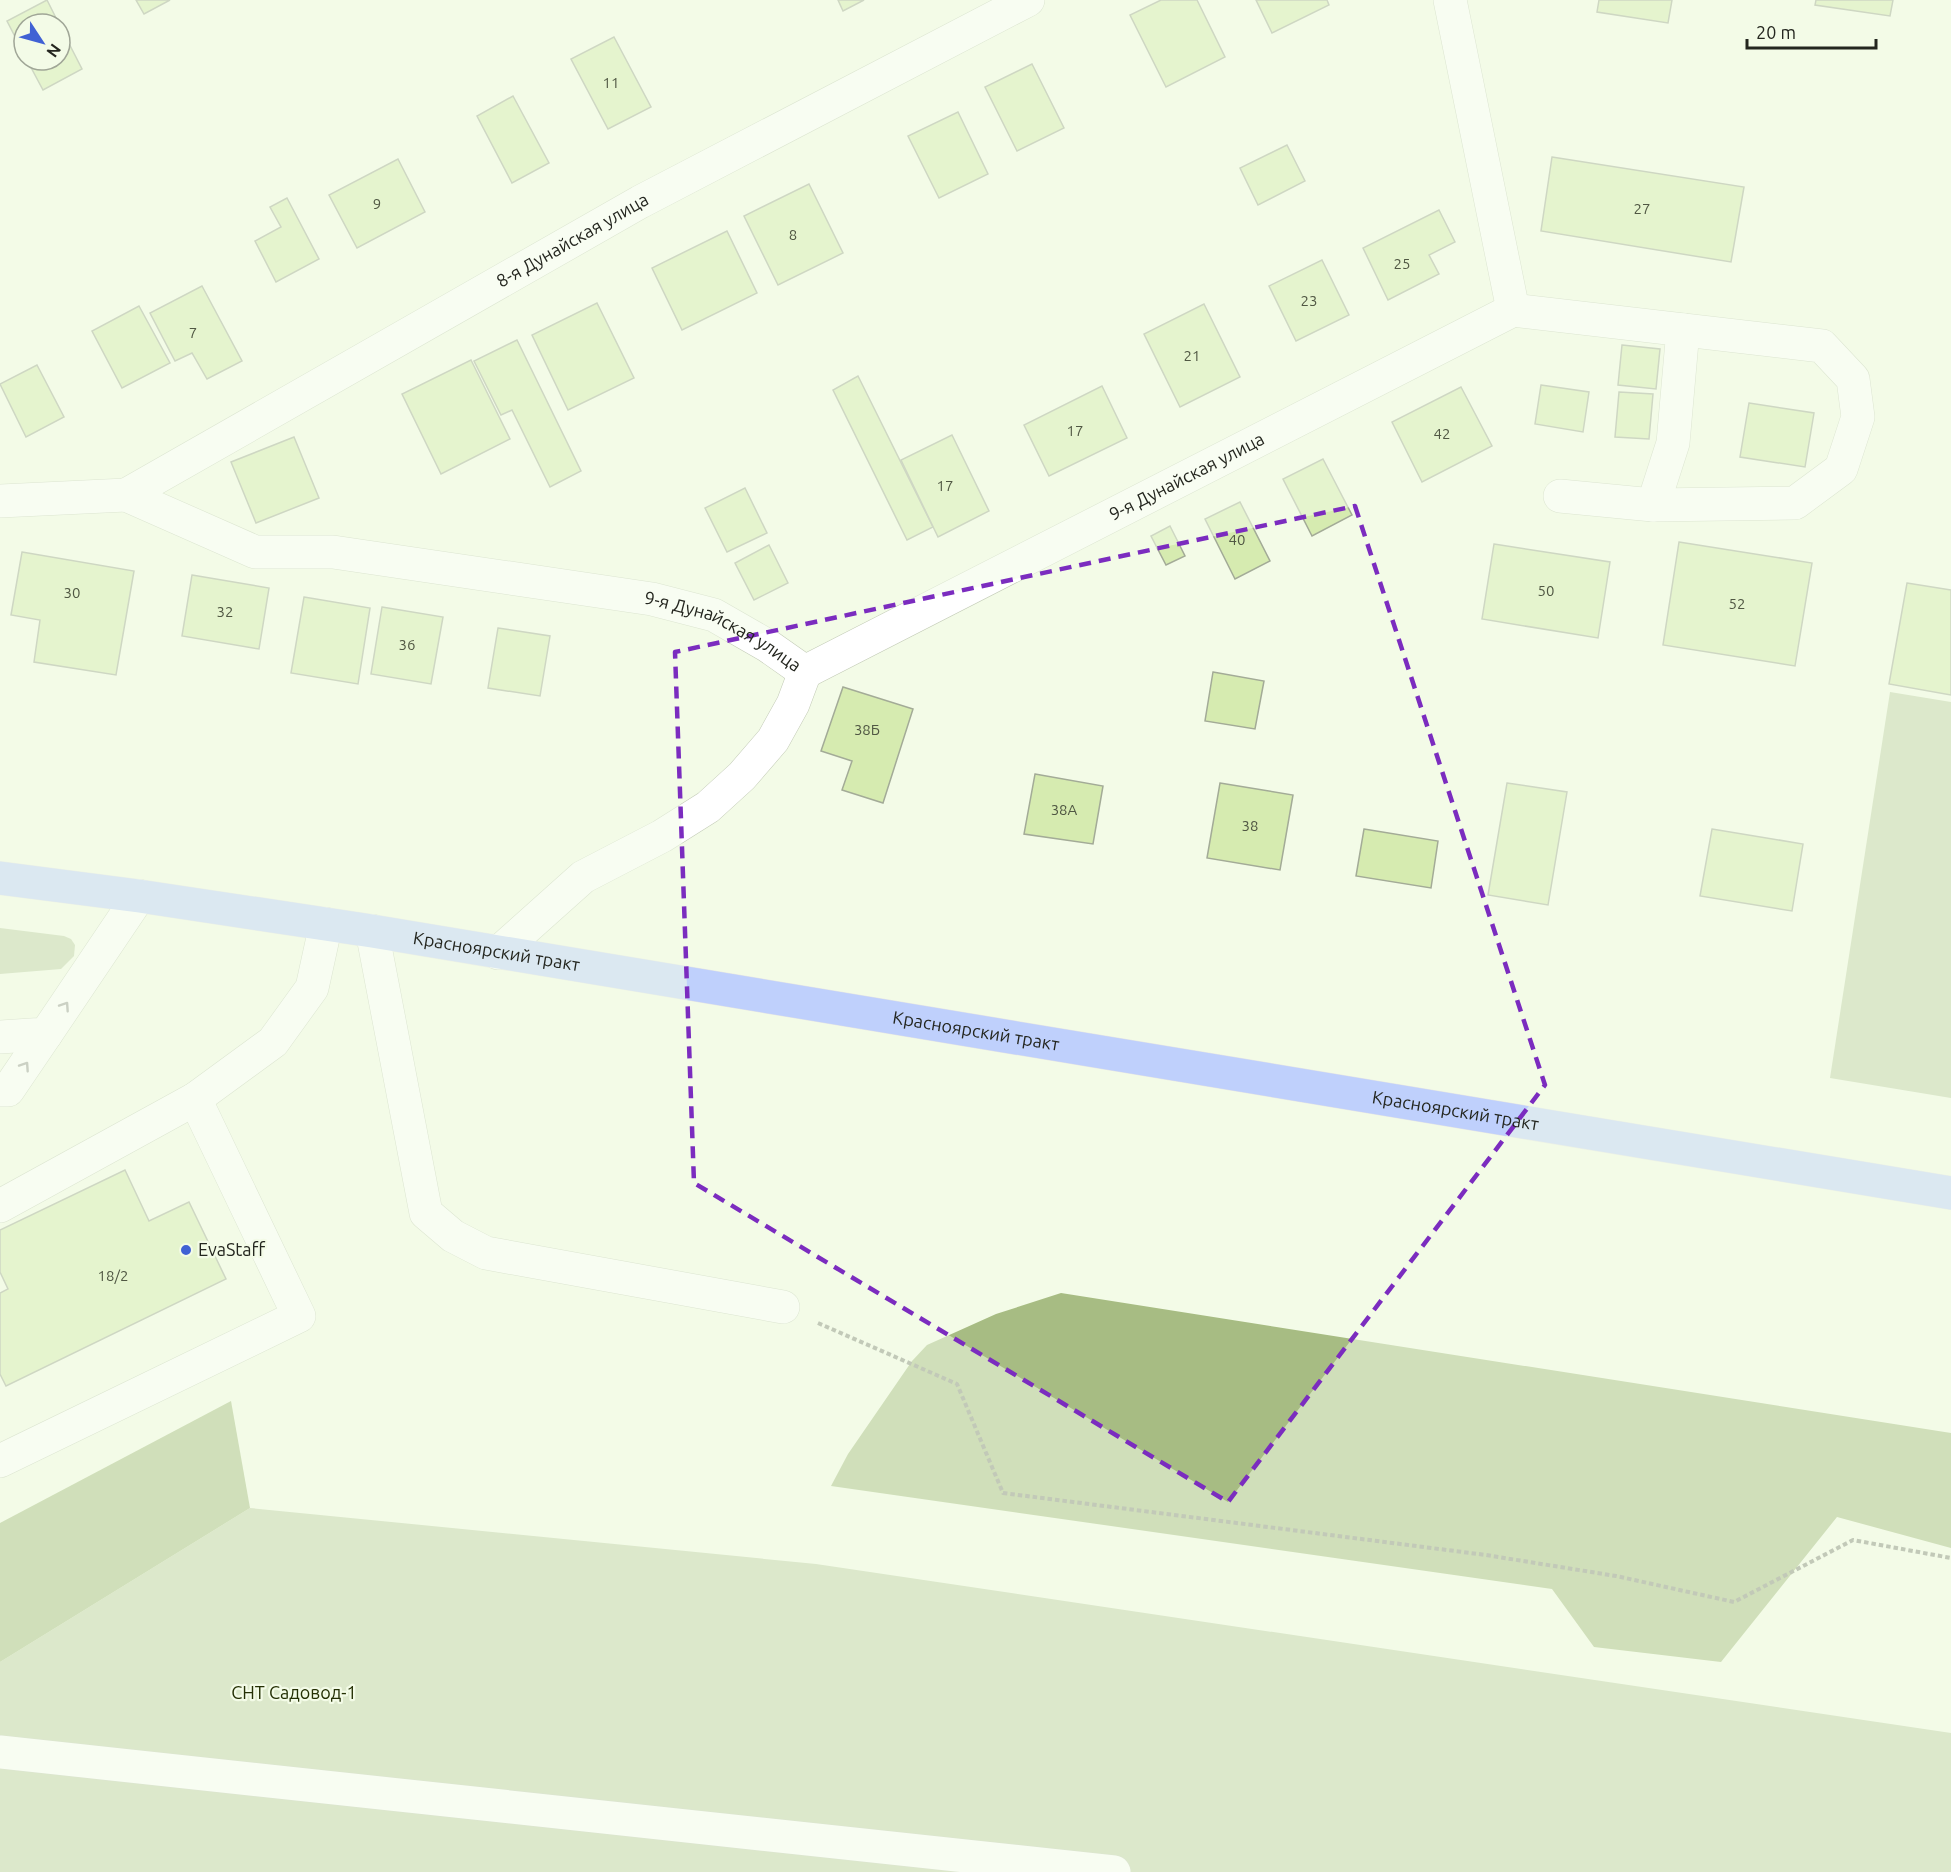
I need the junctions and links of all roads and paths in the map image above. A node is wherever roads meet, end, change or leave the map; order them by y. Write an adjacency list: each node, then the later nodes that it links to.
1 (1028, 0): 5 (street, 8-я Дунайская улица)
2 (1450, 0): 3 (street)
3 (1513, 310): 4 (street); 9 (street, 9-я Дунайская улица)
4 (1683, 330): 8 (street); 8 (street)
5 (126, 495): 7 (street, 9-я Дунайская улица); 9 (street, 9-я Дунайская улица)
6 (1560, 496): 8 (street)
7 (0, 501)
8 (1653, 505)
9 (806, 672): 14 (street)
10 (0, 878): 11 (main road, Красноярский тракт)
11 (139, 896): 12 (main road, Красноярский тракт); 15 (street, one-way to 11)
12 (326, 924): 13 (main road, Красноярский тракт); 18 (street)
13 (372, 931): 14 (main road, Красноярский тракт); 21 (street)
14 (498, 953): 19 (main road, Красноярский тракт)
15 (46, 1035): 16 (street); 17 (street, one-way to 15)
16 (0, 1037)
17 (0, 1090)
18 (195, 1099): 20 (street); 22 (street)
19 (1951, 1193)
20 (0, 1206)
21 (783, 1307): 23 (path)
22 (0, 1461)
23 (1951, 1558)
24 (0, 1752): 25 (street)
25 (1114, 1872)

